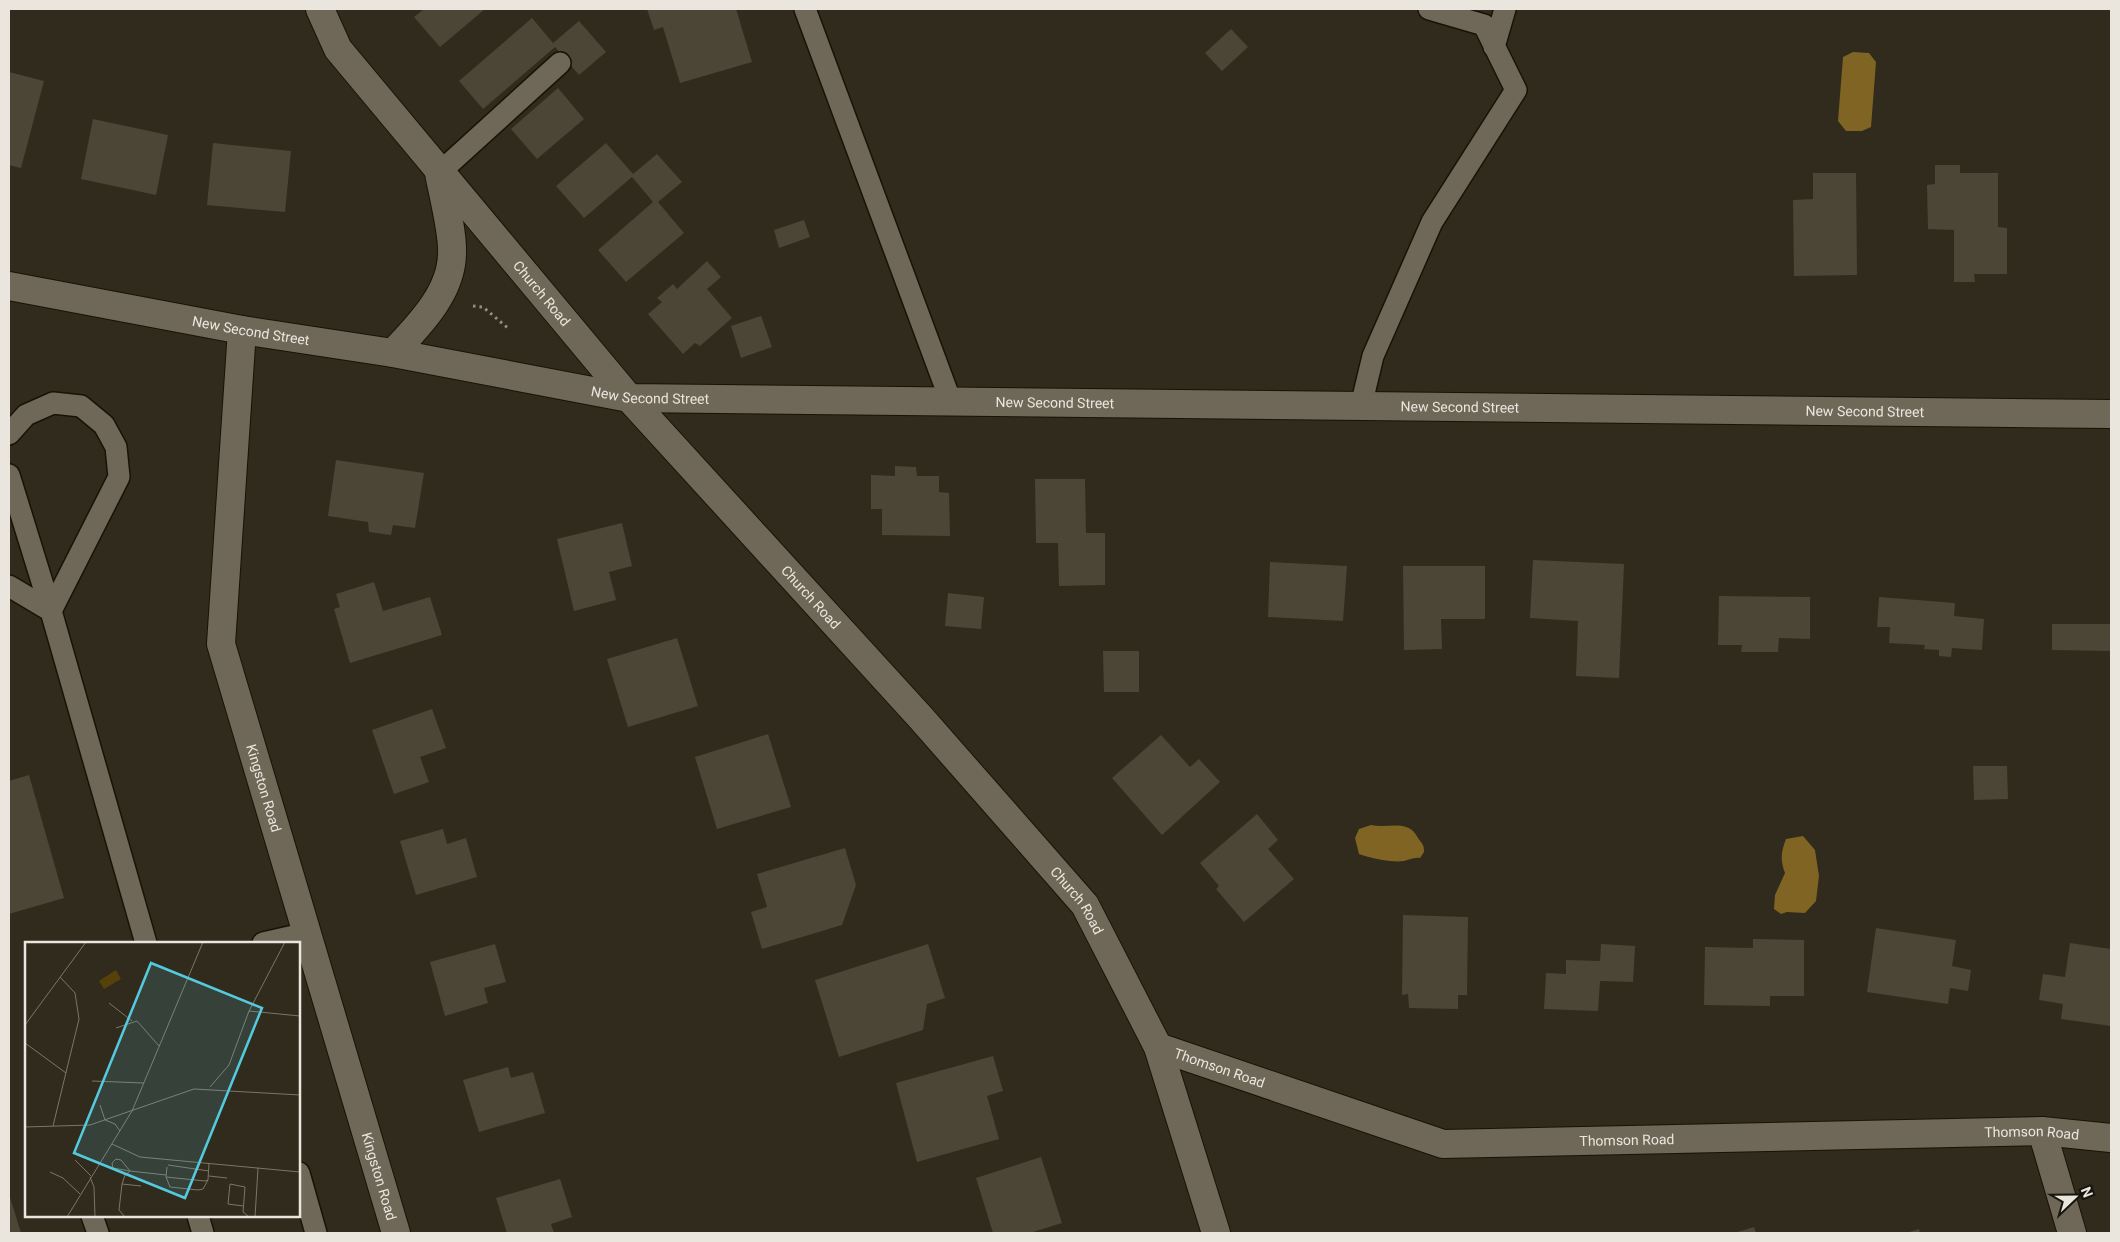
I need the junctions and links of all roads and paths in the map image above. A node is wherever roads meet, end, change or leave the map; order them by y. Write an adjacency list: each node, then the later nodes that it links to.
1 (320, 9): 7 (street, Church Road)
2 (805, 9): 14 (lane)
3 (1429, 9): 5 (lane)
4 (1504, 9): 5 (lane)
5 (1494, 47): 15 (lane)
6 (560, 64): 7 (lane)
7 (439, 173): 12 (street); 13 (street, Church Road)
8 (9, 286): 10 (street, New Second Street)
9 (466, 306): 11 (path)
10 (242, 330): 12 (street, New Second Street); 21 (street, Kingston Road)
11 (509, 330)
12 (393, 354): 13 (street, New Second Street)
13 (629, 398): 14 (street, New Second Street); 24 (street, Church Road)
14 (951, 402): 15 (street, New Second Street)
15 (1361, 406): 16 (street, New Second Street)
16 (2111, 414)
17 (9, 434): 20 (lane)
18 (9, 476): 20 (lane)
19 (9, 586): 20 (lane)
20 (51, 611): 22 (lane)
21 (307, 933): 23 (lane); 33 (street, Kingston Road)
22 (146, 942)
23 (267, 942)
24 (1158, 1048): 25 (street, Thomson Road); 34 (street, Church Road)
25 (2042, 1131): 26 (street, Thomson Road); 35 (street)
26 (2111, 1138)
27 (300, 1177): 32 (lane)
28 (92, 1217): 30 (lane)
29 (198, 1217): 31 (lane)
30 (98, 1233)
31 (203, 1233)
32 (316, 1233)
33 (396, 1233)
34 (1216, 1233)
35 (2072, 1233)

